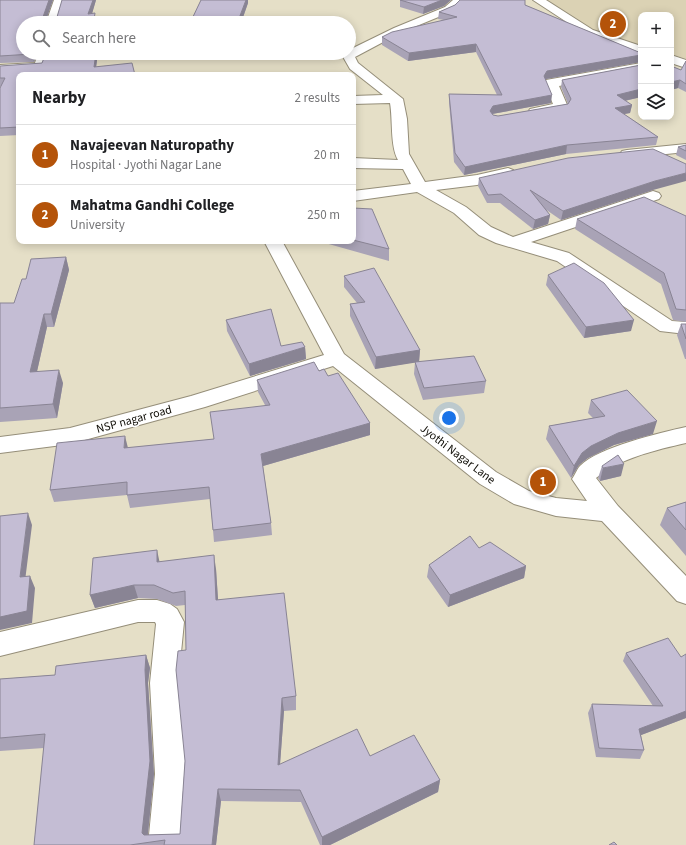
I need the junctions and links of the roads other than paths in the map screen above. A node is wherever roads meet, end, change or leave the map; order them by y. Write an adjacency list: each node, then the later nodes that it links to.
1 (59, 0): 4 (street)
2 (460, 0): 6 (street)
3 (538, 0): 5 (street)
4 (54, 16)
5 (638, 49)
6 (356, 51)
7 (42, 60): 12 (street)
8 (349, 60): 13 (street)
9 (674, 60): 10 (street)
10 (686, 64)
11 (638, 68): 15 (street)
12 (0, 69)
13 (396, 99): 14 (street); 21 (street)
14 (356, 100)
15 (526, 113)
16 (686, 148): 17 (street)
17 (654, 151): 18 (street); 20 (street)
18 (610, 156)
19 (356, 162): 21 (street)
20 (680, 164)
21 (408, 165): 23 (street)
22 (521, 170): 23 (street)
23 (421, 188): 24 (street); 26 (street)
24 (356, 196)
25 (652, 196): 26 (street)
26 (514, 242): 28 (street)
27 (276, 244): 29 (street)
28 (686, 328)
29 (336, 358): 31 (street, NSP nagar road); 32 (street, Jyothi Nagar Lane)
30 (686, 434): 32 (street)
31 (0, 445)
32 (609, 513): 33 (street)
33 (686, 593)
34 (0, 644): 35 (street)
35 (165, 845)

